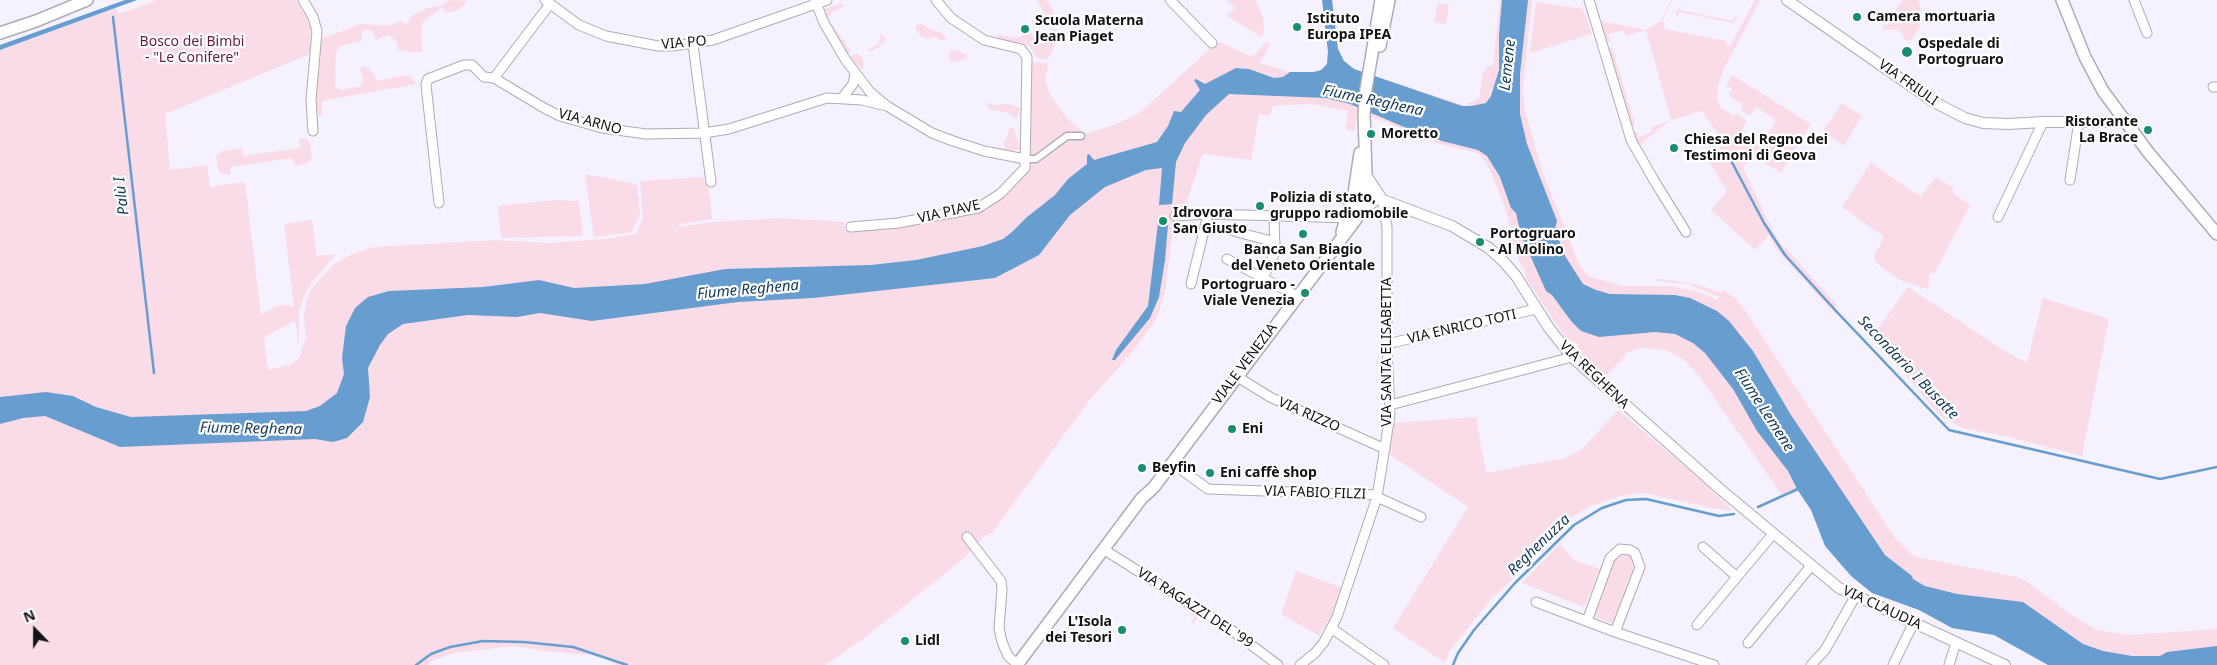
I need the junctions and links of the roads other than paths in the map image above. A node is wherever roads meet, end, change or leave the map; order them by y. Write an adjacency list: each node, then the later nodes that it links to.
1 (87, 0): 15 (main road)
2 (302, 0): 32 (street)
3 (827, 0): 14 (street, VIA PO)
4 (936, 0): 36 (street, VIA PIAVE)
5 (1170, 0): 20 (street)
6 (1381, 0): 22 (main road)
7 (1385, 0): 17 (street)
8 (1390, 0): 17 (main road)
9 (1589, 0): 50 (street)
10 (1787, 0): 30 (street, VIA FRIULI)
11 (2062, 0): 28 (main road)
12 (2134, 0): 19 (street)
13 (547, 2): 21 (street, VIA PO); 25 (street)
14 (816, 2): 21 (street, VIA PO); 24 (street)
15 (61, 10): 16 (main road); 18 (main road)
16 (0, 25)
17 (1385, 25): 22 (street); 23 (main road)
18 (0, 33)
19 (2147, 33)
20 (1212, 43)
21 (693, 44): 33 (street)
22 (1372, 54): 23 (main road)
23 (1372, 67): 31 (main road, VIALE VENEZIA)
24 (855, 73): 26 (street); 27 (street)
25 (494, 78): 33 (street, VIA ARNO); 42 (street, VIA ARNO)
26 (842, 98): 27 (street, VIA ARNO); 33 (street, VIA ARNO)
27 (887, 106): 36 (street)
28 (2123, 119): 29 (street, VIA FRIULI); 51 (main road)
29 (2079, 121): 30 (street, VIA FRIULI); 38 (street)
30 (2044, 122): 47 (street)
31 (1364, 126): 35 (main road, VIALE VENEZIA); 37 (main road, VIALE VENEZIA)
32 (313, 131)
33 (704, 133): 39 (street)
34 (1081, 136): 36 (street)
35 (1360, 154): 40 (street, VIALE VENEZIA); 44 (main road, VIALE VENEZIA)
36 (1025, 159): 48 (street, VIA PIAVE)
37 (1366, 175): 40 (main road, VIALE VENEZIA); 41 (street)
38 (2070, 180)
39 (711, 182)
40 (1364, 191): 41 (street); 44 (main road, VIALE VENEZIA)
41 (1378, 195): 44 (street, VIALE VENEZIA); 57 (street, VIA REGHENA); 58 (street, VIA SANTA ELISABETTA)
42 (439, 203)
43 (1208, 214): 45 (street); 46 (street); 55 (street)
44 (1351, 215): 46 (street); 56 (main road, VIALE VENEZIA)
45 (1175, 216)
46 (1274, 216): 52 (street)
47 (1998, 217)
48 (851, 226)
49 (1234, 231): 52 (street)
50 (1686, 232)
51 (2217, 234)
52 (1275, 242): 54 (street)
53 (1227, 259): 54 (street)
54 (1263, 278): 56 (street)
55 (1191, 284)
56 (1297, 296): 60 (main road, VIALE VENEZIA)
57 (1536, 308): 58 (street, VIA ENRICO TOTI); 59 (street, VIA REGHENA)
58 (1387, 344): 61 (street, VIA SANTA ELISABETTA)
59 (1572, 357): 61 (street); 65 (street, VIA REGHENA)
60 (1236, 376): 62 (street, VIA RIZZO); 63 (main road, VIALE VENEZIA)
61 (1390, 405): 62 (street, VIA SANTA ELISABETTA)
62 (1385, 449): 64 (street, VIA SANTA ELISABETTA)
63 (1172, 463): 64 (street, VIA FABIO FILZI); 70 (main road, VIALE VENEZIA)
64 (1377, 496): 66 (street); 78 (street, VIA SANTA ELISABETTA)
65 (1747, 513): 67 (street, VIA CLAUDIA)
66 (1421, 517)
67 (1773, 534): 71 (street, VIA CLAUDIA); 72 (street)
68 (967, 536): 82 (street, VIALE VENEZIA)
69 (1703, 547): 72 (street)
70 (1106, 551): 82 (main road, VIALE VENEZIA); 83 (street, VIA RAGAZZI DEL '99)
71 (1811, 566): 73 (street, VIA CLAUDIA); 81 (street)
72 (1737, 577): 77 (street)
73 (1855, 597): 76 (street, VIA CLAUDIA); 87 (street)
74 (1536, 602): 75 (street)
75 (1587, 621): 79 (street); 79 (street)
76 (1914, 622): 80 (street, VIA CLAUDIA); 88 (street)
77 (1697, 625)
78 (1331, 628): 84 (street, VIA SANTA ELISABETTA); 85 (street)
79 (1615, 632): 86 (street)
80 (1956, 642): 89 (street); 90 (street, VIA CLAUDIA)
81 (1748, 643)
82 (1021, 663)
83 (1278, 665)
84 (1300, 665)
85 (1384, 665)
86 (1714, 665)
87 (1811, 665)
88 (1893, 665)
89 (1949, 665)
90 (2005, 665)

